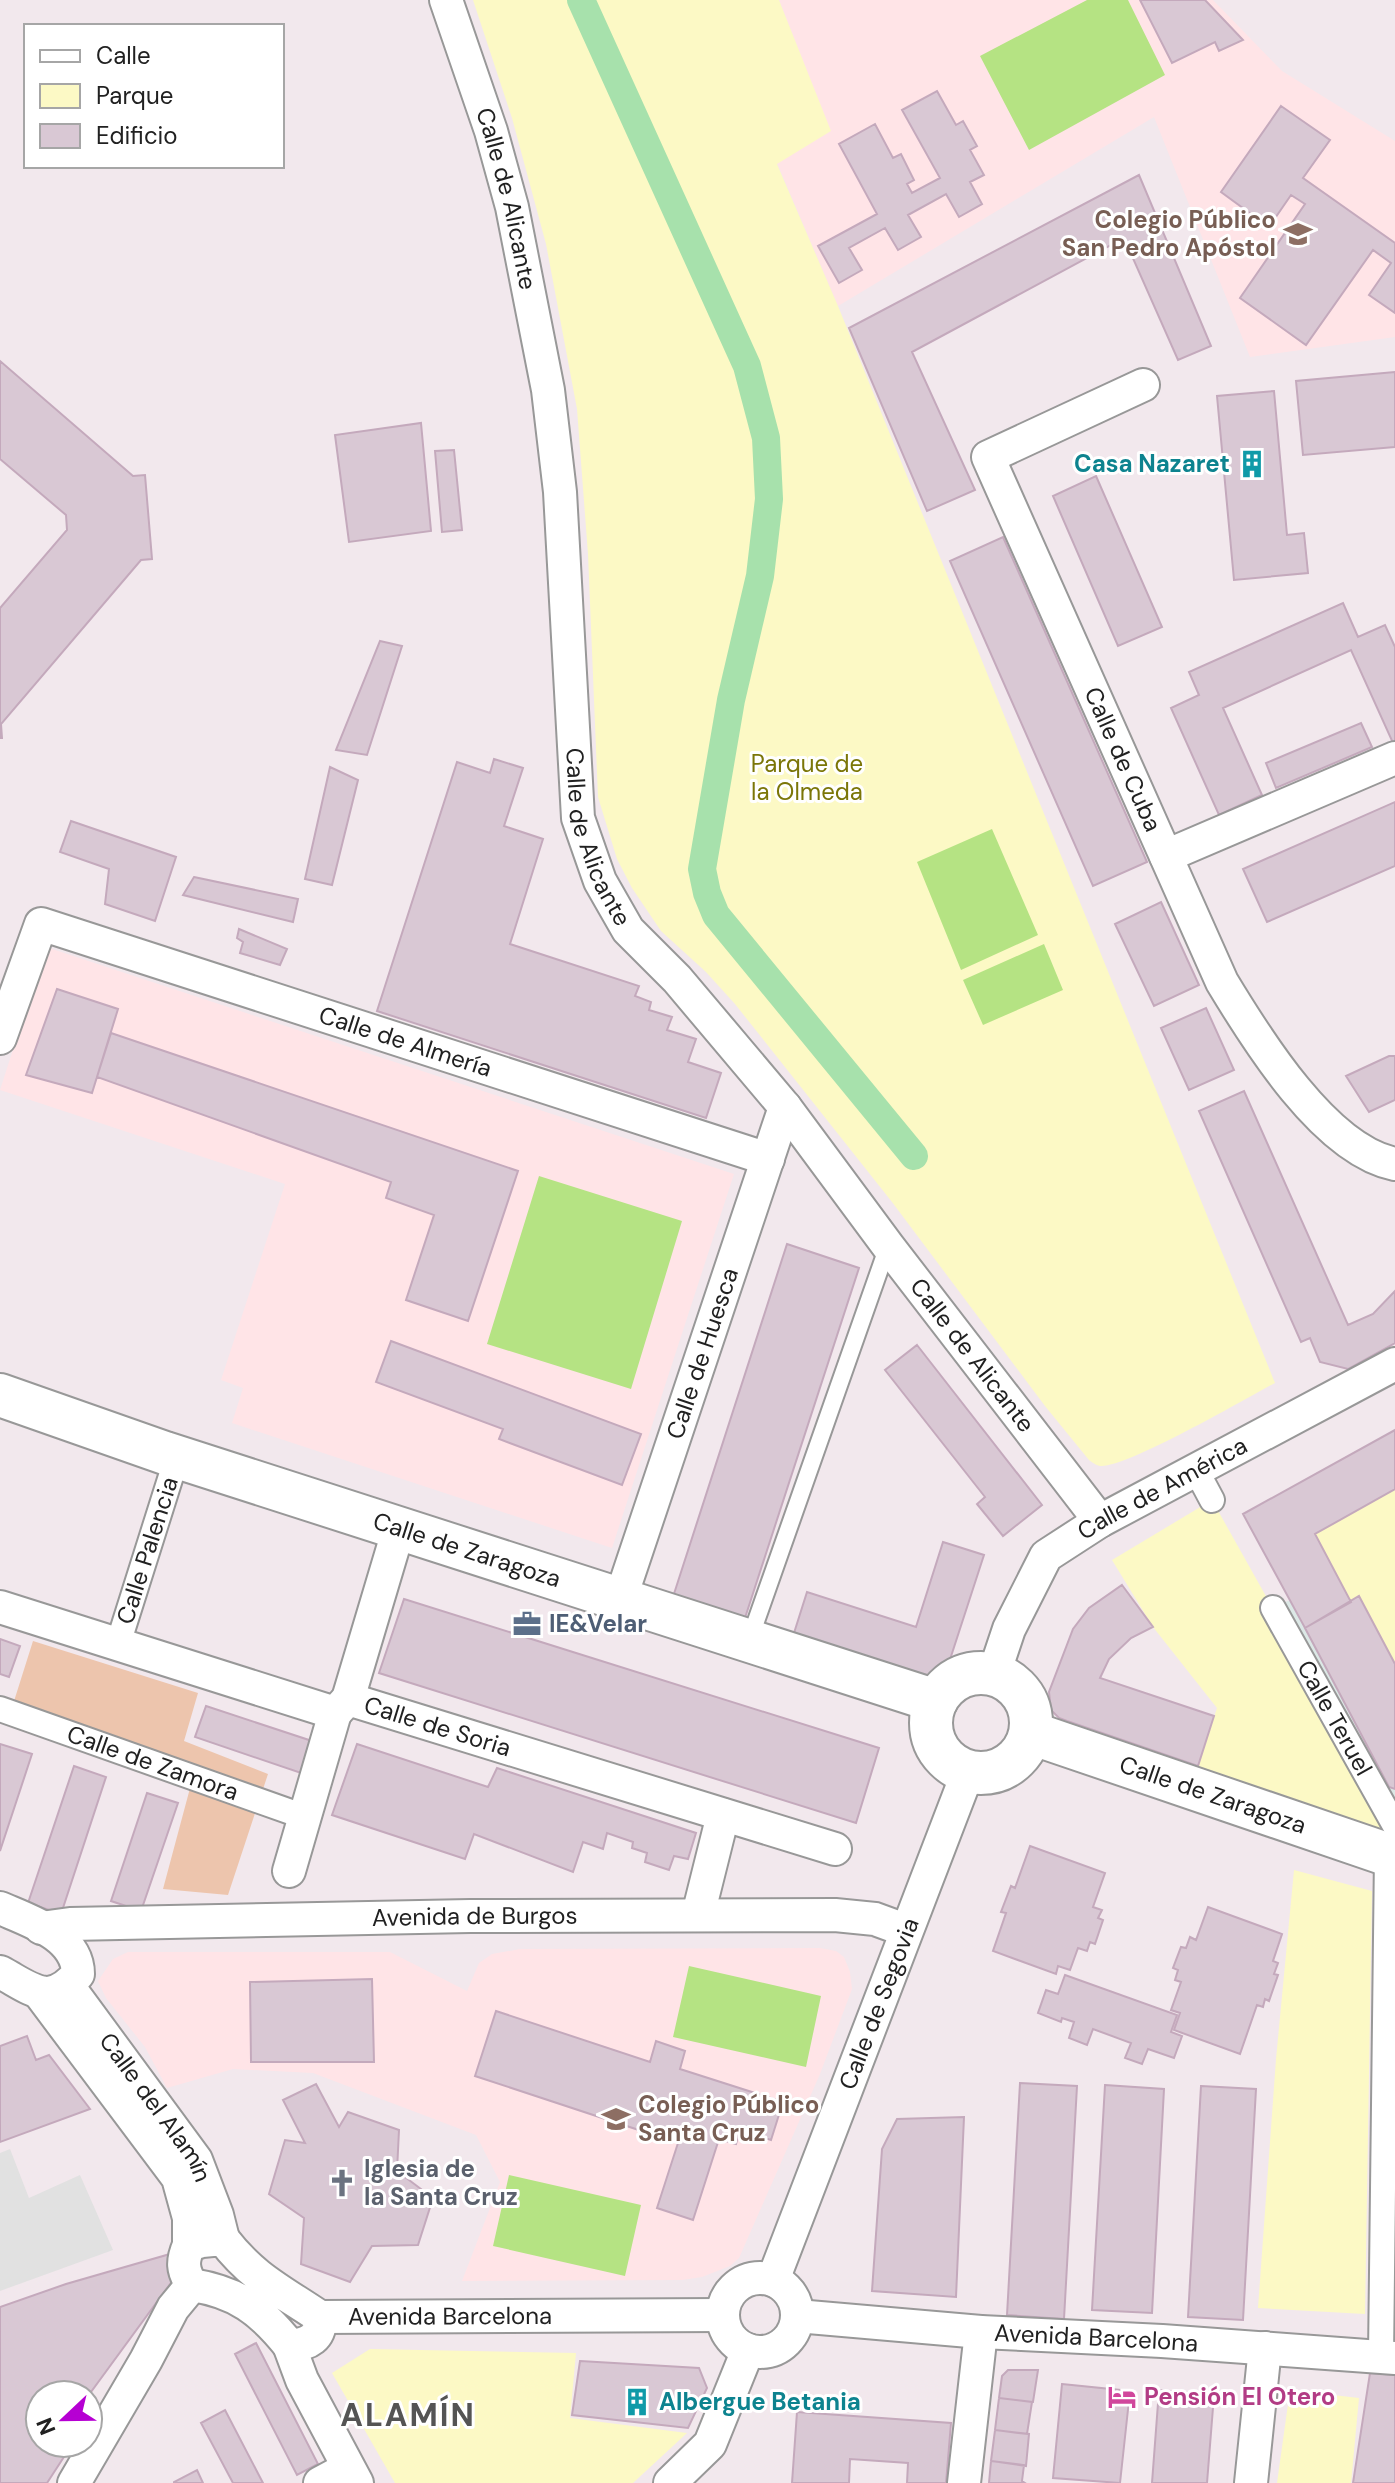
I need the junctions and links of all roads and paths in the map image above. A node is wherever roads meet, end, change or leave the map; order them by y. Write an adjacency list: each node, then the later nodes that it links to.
1 (446, 0): 6 (street, Calle de Alicante)
2 (1143, 385): 4 (street, Calle de Cuba)
3 (1395, 758): 4 (street)
4 (1166, 856): 8 (street, Calle de Cuba)
5 (0, 1038): 7 (street, Calle de Almería)
6 (785, 1107): 7 (street, Calle de Huesca); 9 (street, Calle de Alicante)
7 (768, 1159): 17 (street, Calle de Huesca)
8 (1395, 1164)
9 (888, 1246): 15 (street, Calle de Alicante); 20 (lane)
10 (1395, 1364): 13 (street, Calle de América)
11 (0, 1395): 12 (street, Calle de Zaragoza)
12 (177, 1457): 16 (street, Calle de Zaragoza); 21 (street, Calle Palencia)
13 (1196, 1470): 14 (street); 15 (street, Calle de América)
14 (1212, 1500)
15 (1100, 1521): 22 (street, Calle de América)
16 (399, 1528): 17 (street, Calle de Zaragoza); 24 (street)
17 (620, 1600): 20 (street, Calle de Zaragoza)
18 (0, 1607): 21 (street, Calle de Soria)
19 (1273, 1608): 30 (street, Calle Teruel)
20 (749, 1642): 23 (street, Calle de Zaragoza)
21 (118, 1644): 24 (street, Calle de Soria)
22 (994, 1674): 23 (street); 26 (street)
23 (936, 1701): 27 (street)
24 (341, 1706): 28 (street, Calle de Soria); 29 (street)
25 (0, 1709): 29 (street, Calle de Zamora)
26 (1031, 1733): 27 (street); 30 (street, Calle de Zaragoza)
27 (968, 1772): 36 (street, Calle de Segovia)
28 (723, 1815): 31 (street, Calle de Soria); 34 (street)
29 (305, 1817): 32 (street)
30 (1392, 1846): 50 (street)
31 (835, 1849)
32 (289, 1871)
33 (0, 1908): 35 (street)
34 (698, 1915): 35 (street, Avenida de Burgos); 36 (street, Avenida de Burgos)
35 (41, 1928): 38 (street)
36 (905, 1930): 41 (street, Calle de Segovia)
37 (0, 1972): 38 (street)
38 (54, 1990): 39 (street, Calle del Alamín); 40 (street, Calle del Alamín)
39 (223, 2239): 40 (street); 45 (street)
40 (189, 2245): 42 (street, Calle del Alamín)
41 (773, 2280): 43 (street); 44 (street)
42 (192, 2285): 47 (street); 52 (street)
43 (723, 2315): 45 (street, Avenida Barcelona); 49 (street)
44 (797, 2316): 46 (street, Avenida Barcelona); 49 (street)
45 (320, 2317): 47 (street)
46 (981, 2332): 48 (street, Avenida Barcelona); 55 (street)
47 (289, 2345): 51 (street)
48 (1265, 2348): 50 (street, Avenida Barcelona); 56 (street)
49 (748, 2350): 54 (street)
50 (1388, 2357)
51 (353, 2475): 53 (street)
52 (74, 2483)
53 (320, 2483)
54 (670, 2483)
55 (964, 2483)
56 (1251, 2483)

